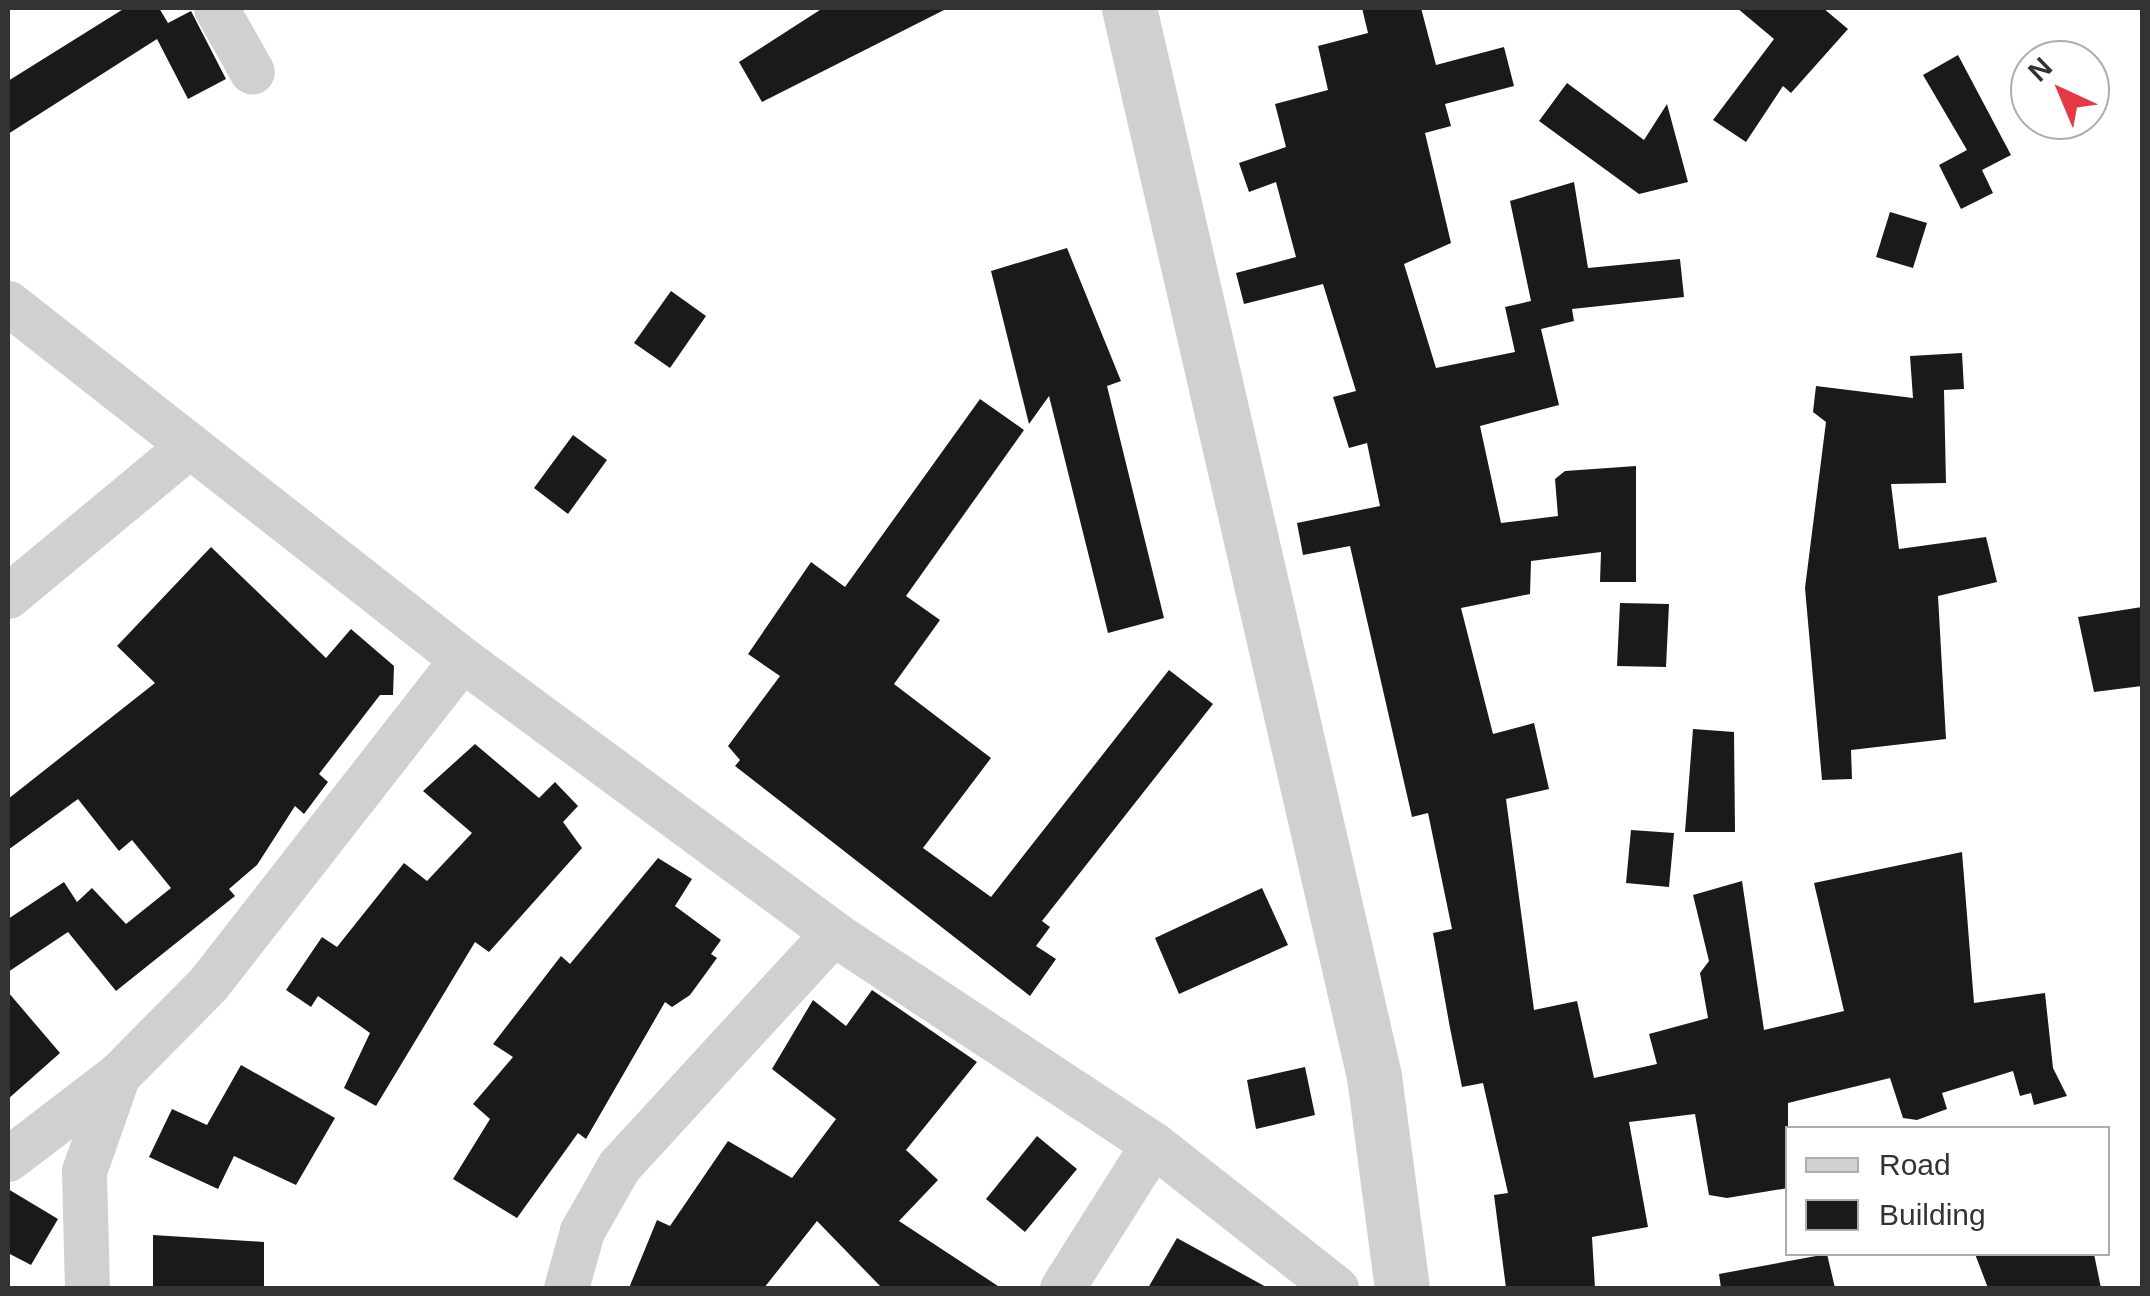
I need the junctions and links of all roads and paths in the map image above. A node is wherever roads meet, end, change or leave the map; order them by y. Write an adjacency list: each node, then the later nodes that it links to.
1 (216, 8): 3 (street)
2 (1129, 8): 16 (street)
3 (252, 72)
4 (8, 303): 5 (street)
5 (186, 449): 6 (street); 7 (street)
6 (8, 596)
7 (462, 658): 8 (street); 9 (street)
8 (833, 933): 10 (street); 13 (street)
9 (119, 1074): 11 (street); 12 (street)
10 (1154, 1144): 14 (street); 15 (street)
11 (8, 1158)
12 (87, 1288)
13 (566, 1288)
14 (1062, 1288)
15 (1336, 1288)
16 (1402, 1288)

